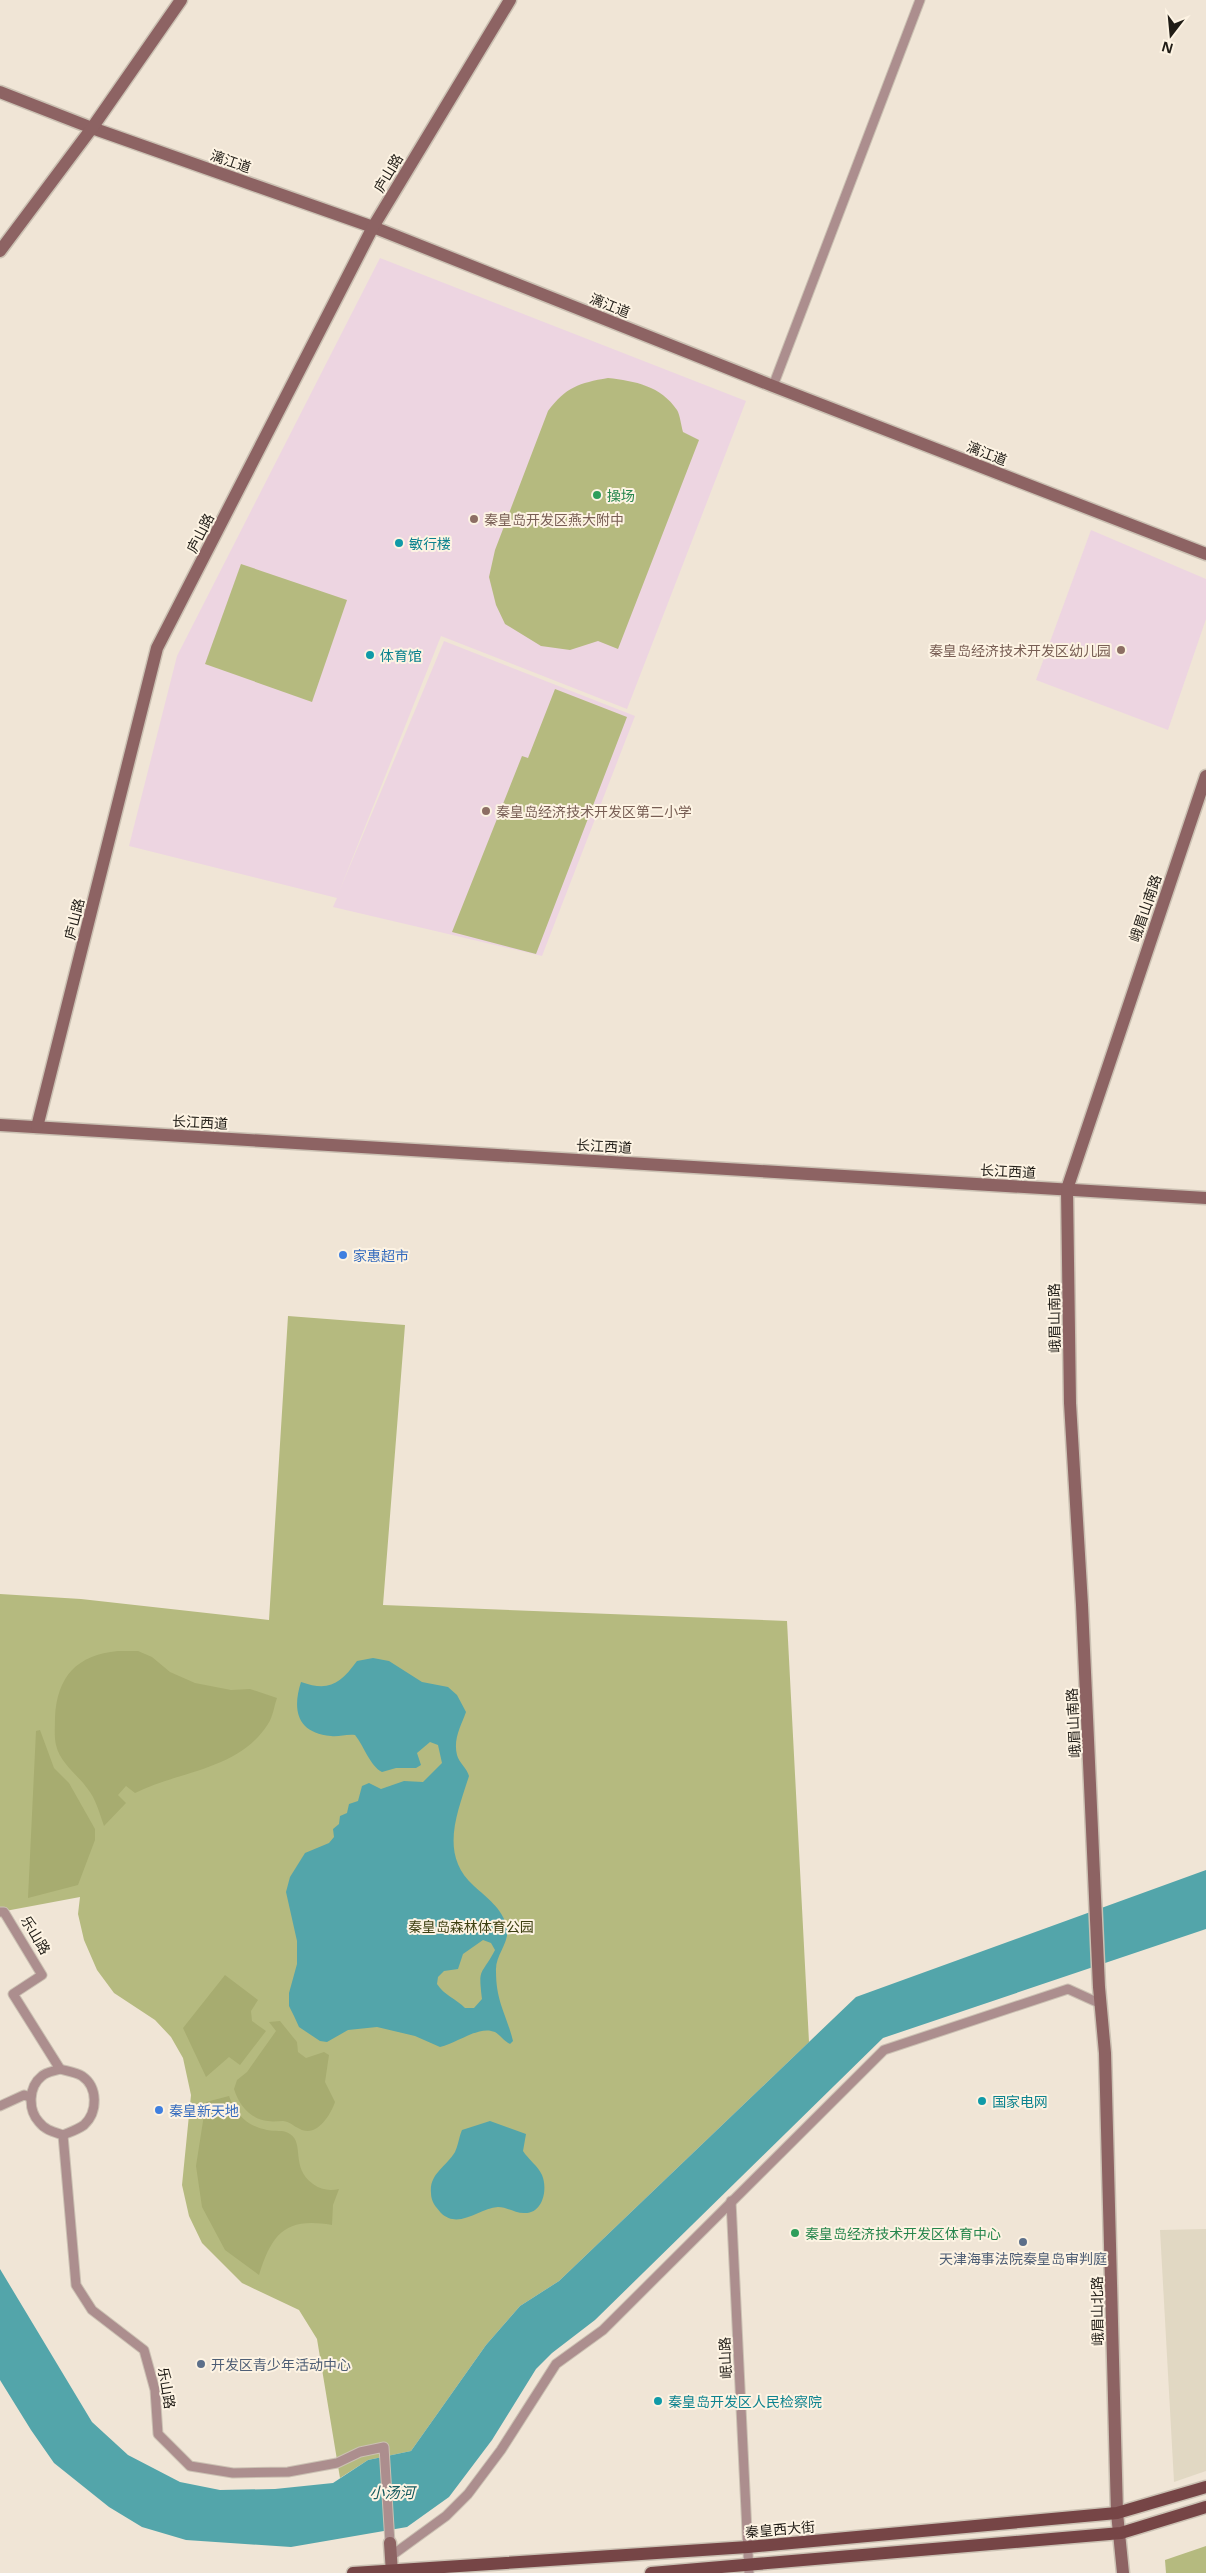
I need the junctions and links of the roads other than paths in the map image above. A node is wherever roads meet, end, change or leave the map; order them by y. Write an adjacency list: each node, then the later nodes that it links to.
1 (181, 0): 5 (street)
2 (510, 0): 6 (street, 庐山路)
3 (920, 0): 8 (street)
4 (0, 92): 5 (street, 漓江道)
5 (92, 128): 6 (street, 漓江道); 7 (street)
6 (372, 227): 8 (street, 漓江道); 12 (street, 庐山路)
7 (0, 251)
8 (773, 386): 9 (street, 漓江道)
9 (1206, 554)
10 (1206, 776): 13 (street, 峨眉山南路)
11 (0, 1125): 12 (street, 长江西道)
12 (37, 1127): 13 (street, 长江西道)
13 (1067, 1189): 14 (street, 长江西道); 16 (street, 峨眉山南路)
14 (1206, 1198)
15 (0, 1912): 18 (street, 乐山路)
16 (1099, 1987): 17 (street, 峨眉山北路)
17 (1101, 2004): 22 (street); 25 (street, 峨眉山北路)
18 (60, 2069): 19 (street); 21 (street)
19 (30, 2097): 20 (street); 21 (street)
20 (0, 2106)
21 (62, 2135): 27 (street, 乐山路)
22 (731, 2201): 28 (street, 岷山路); 29 (street)
23 (1206, 2487): 25 (main road, 秦皇西大街)
24 (1206, 2508): 26 (main road)
25 (1117, 2514): 26 (street, 峨眉山北路); 28 (main road, 秦皇西大街)
26 (1121, 2532): 30 (main road); 34 (street, 峨眉山北路)
27 (390, 2543): 29 (street)
28 (748, 2547): 30 (street, 岷山路); 31 (main road, 秦皇西大街)
29 (391, 2556): 31 (street)
30 (749, 2570): 33 (main road)
31 (392, 2572): 32 (main road, 秦皇西大街)
32 (353, 2573)
33 (651, 2573)
34 (1123, 2573)

